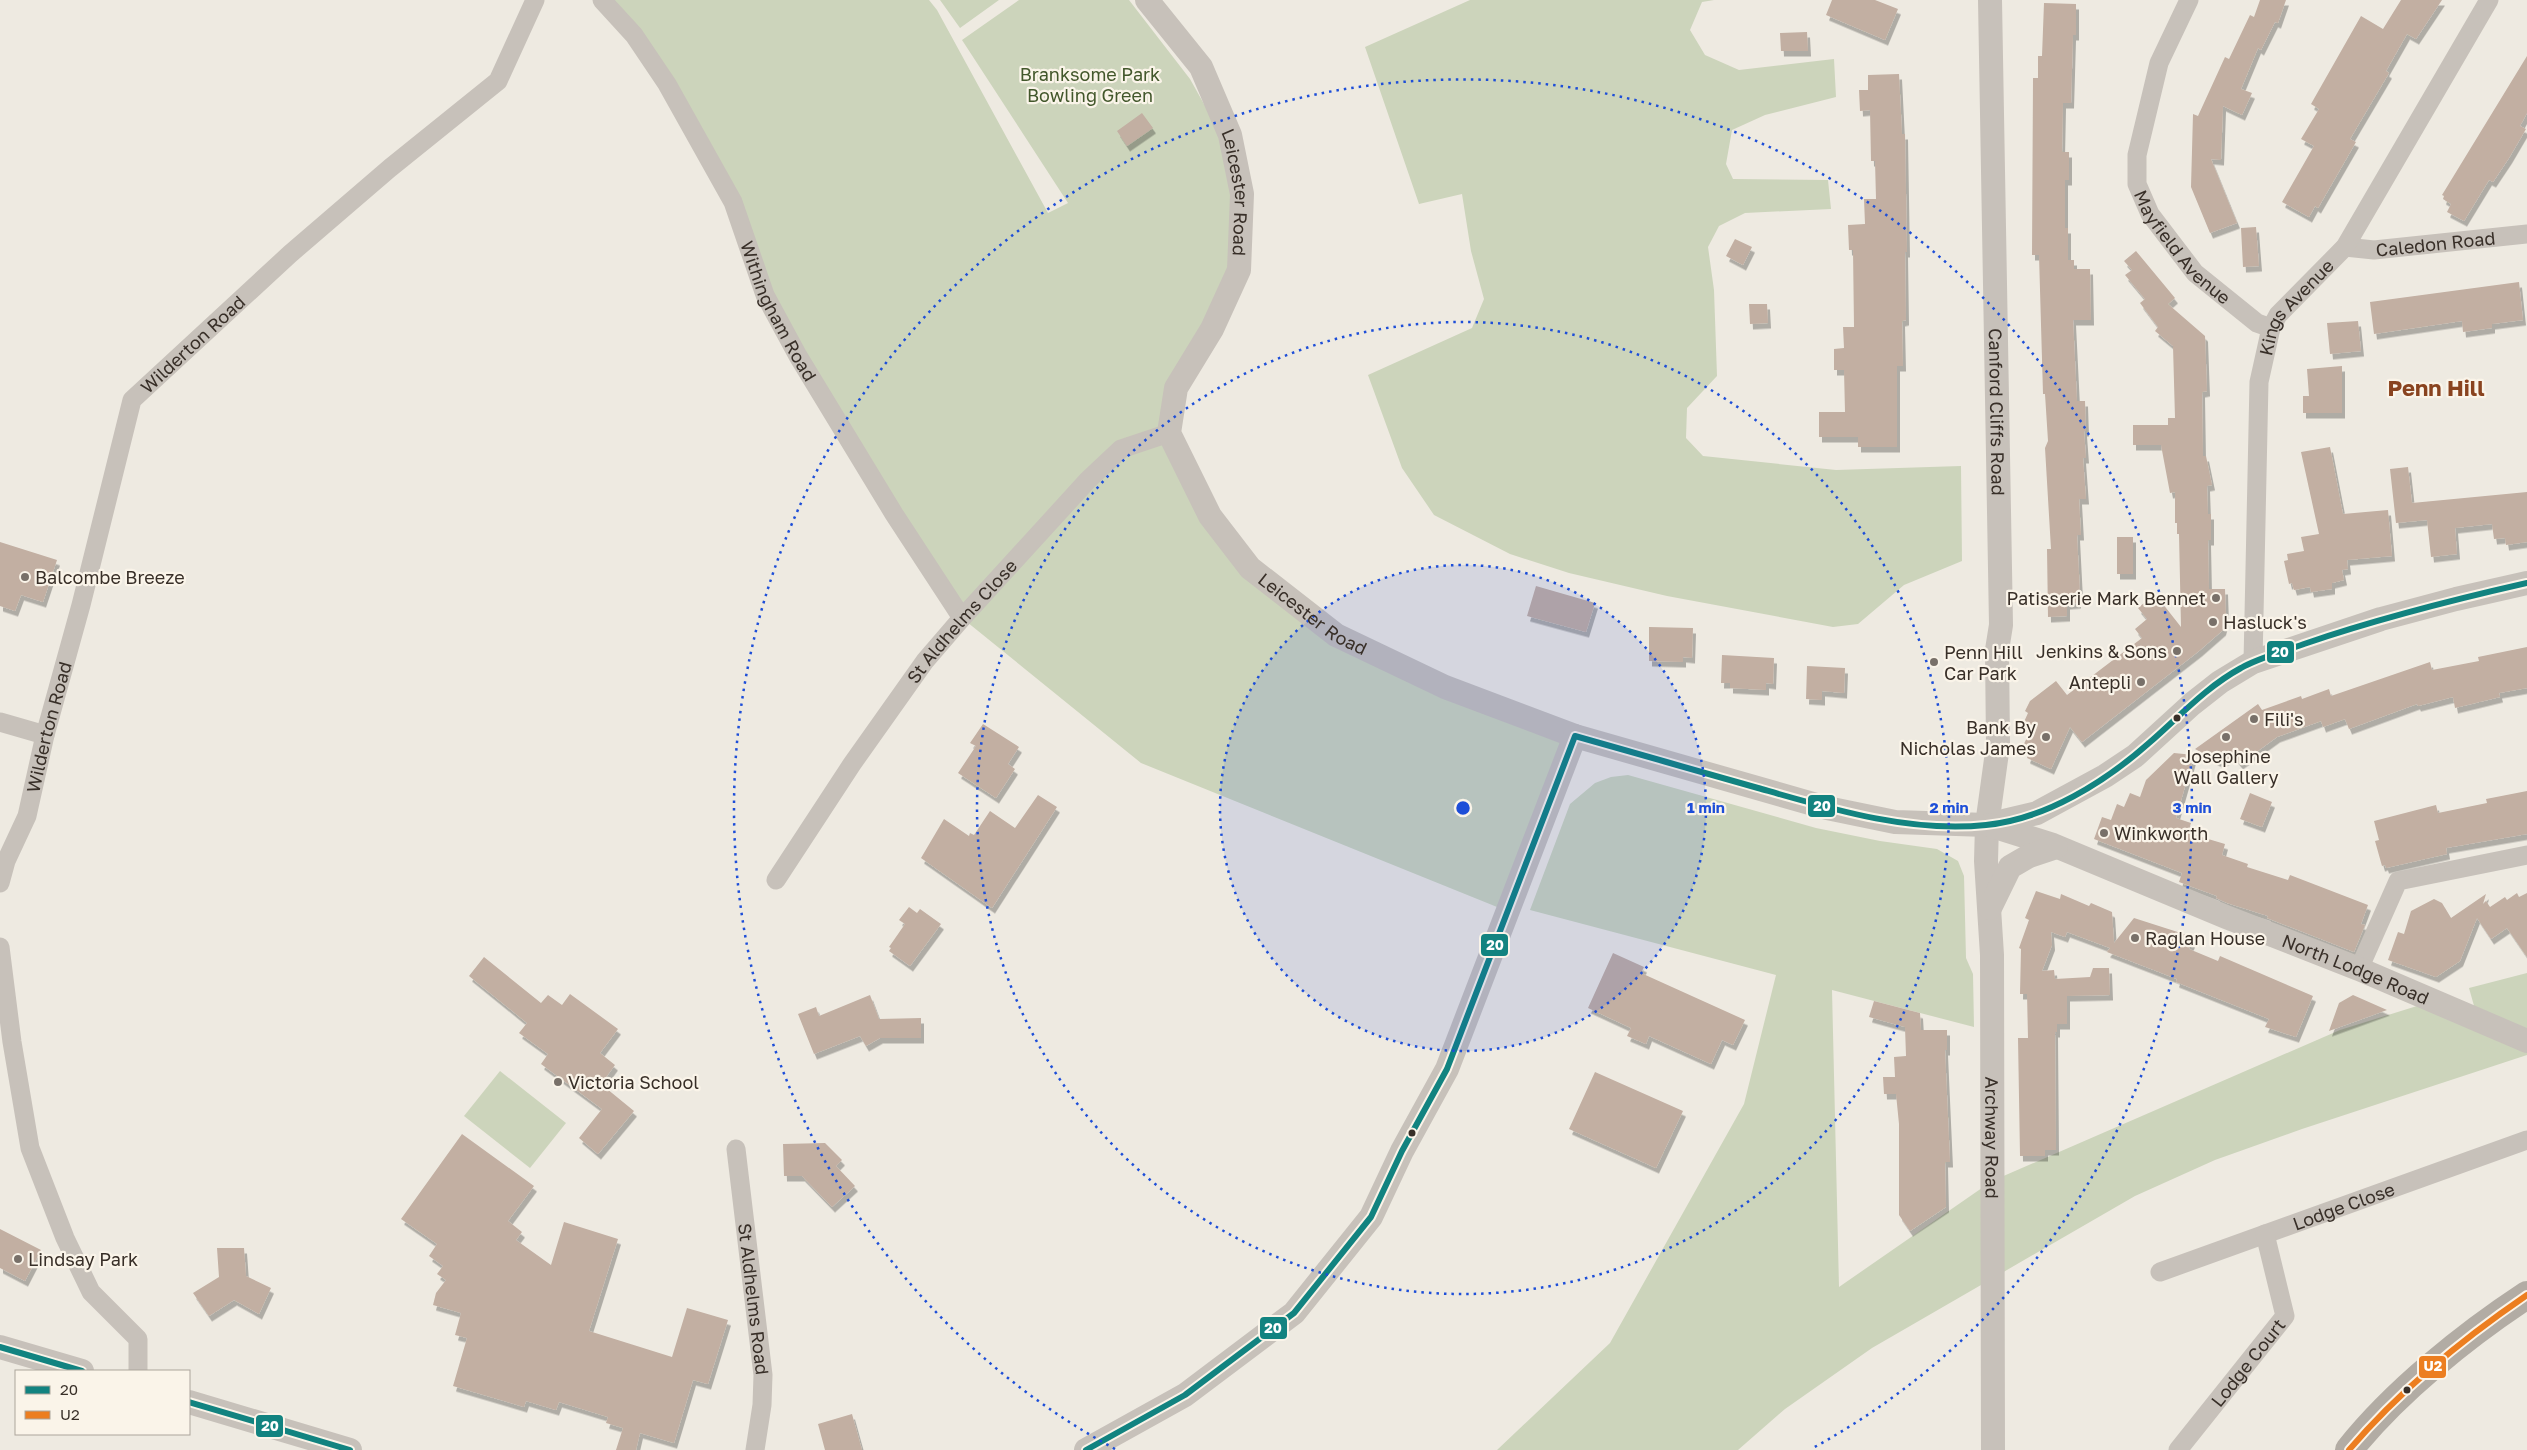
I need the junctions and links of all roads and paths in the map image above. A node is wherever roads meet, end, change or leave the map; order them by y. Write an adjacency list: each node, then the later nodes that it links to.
1 (535, 0): 15 (street, Wilderton Road)
2 (602, 0): 12 (street, Withingham Road)
3 (1147, 0): 10 (street, Leicester Road)
4 (1990, 0): 17 (street, Canford Cliffs Road)
5 (2189, 0): 9 (street, Mayfield Avenue)
6 (2489, 0): 8 (street, Kings Avenue)
7 (2527, 234): 8 (street, Caledon Road)
8 (2345, 247): 9 (street, Kings Avenue)
9 (2271, 328): 13 (street, Kings Avenue)
10 (1169, 433): 12 (street, St Aldhelms Close); 16 (street, Leicester Road)
11 (2527, 583): 13 (street)
12 (962, 618): 20 (street, St Aldhelms Close)
13 (2253, 662): 17 (street)
14 (0, 722): 15 (street)
15 (45, 734): 21 (street, Wilderton Road)
16 (1575, 736): 17 (street, Leicester Road); 37 (street)
17 (1987, 825): 18 (street, North Lodge Road); 22 (street, Archway Road)
18 (2056, 847): 22 (street); 24 (street, North Lodge Road)
19 (2527, 855): 24 (street)
20 (776, 880)
21 (0, 883)
22 (1990, 908): 38 (street, Archway Road)
23 (0, 947): 33 (street)
24 (2359, 969): 25 (street, North Lodge Road)
25 (2527, 1041)
26 (2527, 1140): 28 (street, Lodge Close)
27 (736, 1149): 36 (street, St Aldhelms Road)
28 (2265, 1234): 29 (street, Lodge Close); 39 (street, Lodge Court)
29 (2160, 1272)
30 (2527, 1295): 40 (highway)
31 (0, 1347): 32 (street)
32 (79, 1370)
33 (138, 1370)
34 (190, 1402): 35 (street)
35 (350, 1450)
36 (755, 1450)
37 (1086, 1450)
38 (1993, 1450)
39 (2178, 1450)
40 (2349, 1450)

